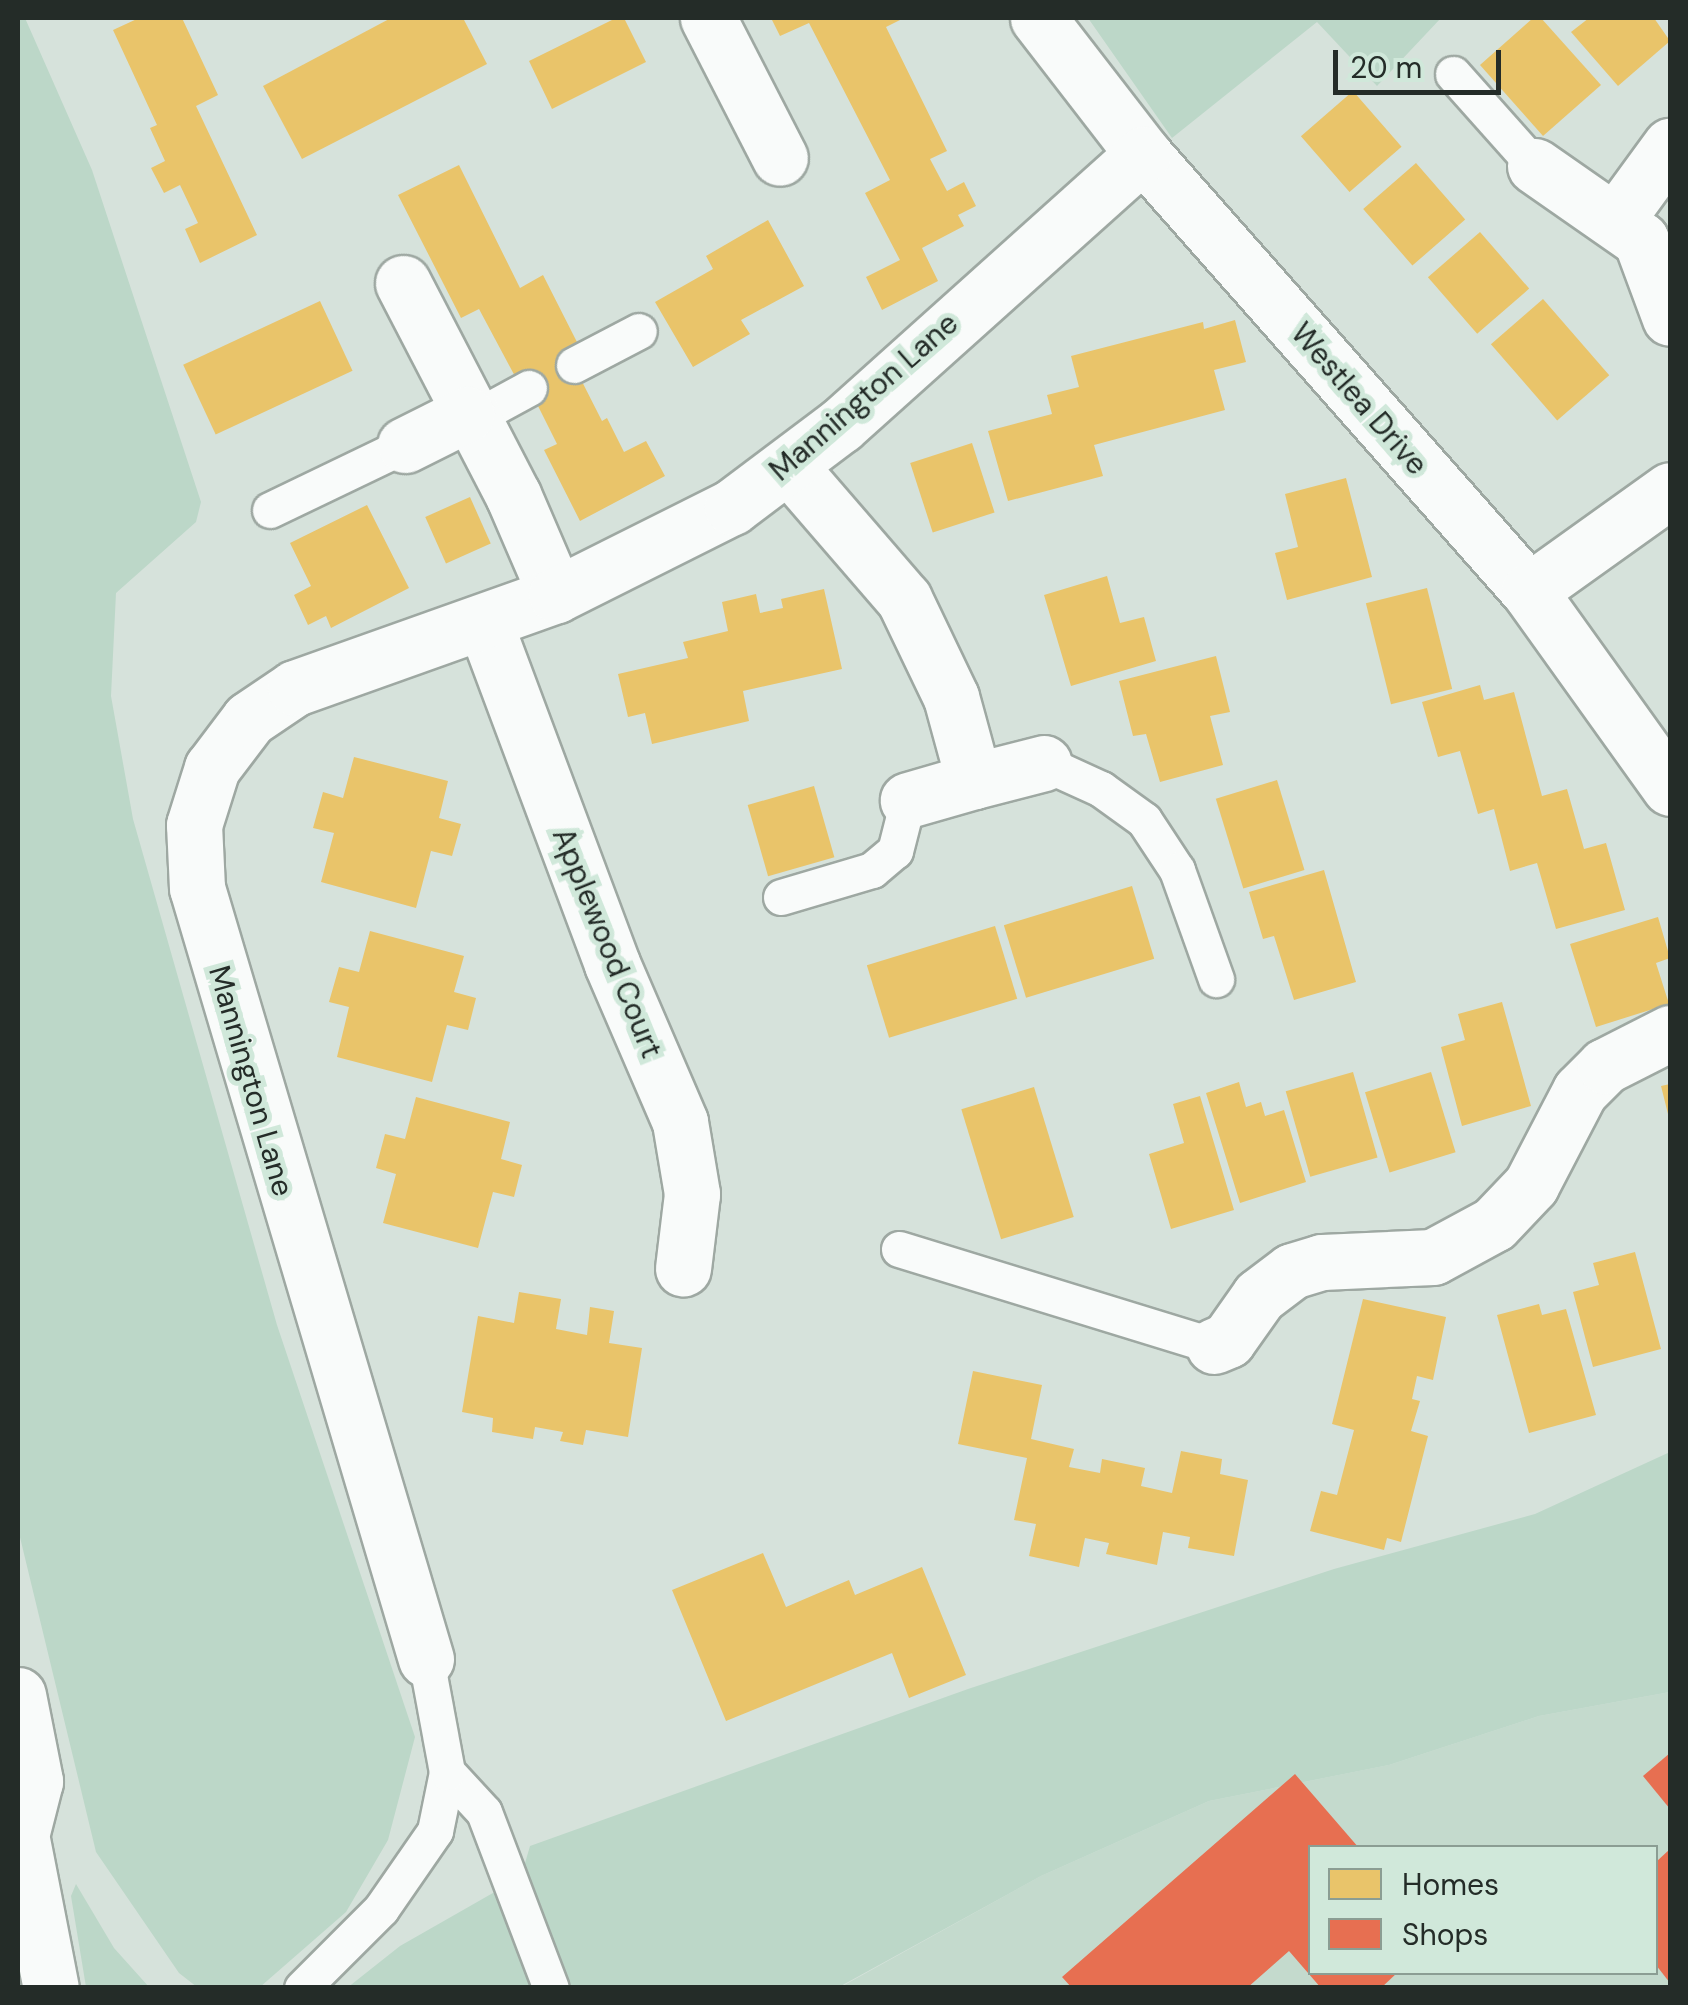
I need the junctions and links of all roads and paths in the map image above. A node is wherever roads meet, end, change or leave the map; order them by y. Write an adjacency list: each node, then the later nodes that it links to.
1 (708, 18): 6 (street)
2 (1038, 18): 5 (street, Westlea Drive)
3 (1452, 74): 7 (lane)
4 (1670, 146): 8 (street)
5 (1143, 154): 16 (street, Mannington Lane); 19 (street, Westlea Drive)
6 (780, 158)
7 (1534, 166): 8 (street)
8 (1616, 220): 10 (street)
9 (403, 283): 14 (street)
10 (1670, 318)
11 (640, 331): 12 (lane)
12 (574, 365)
13 (529, 388): 14 (lane)
14 (468, 417): 15 (street); 20 (street)
15 (405, 445): 18 (lane)
16 (789, 466): 20 (street, Mannington Lane); 23 (street)
17 (1670, 490): 19 (street)
18 (270, 510)
19 (1529, 591): 24 (street, Westlea Drive)
20 (556, 595): 21 (street, Mannington Lane)
21 (485, 624): 30 (street, Applewood Court); 32 (street, Mannington Lane)
22 (1044, 763): 23 (street); 27 (lane)
23 (974, 781): 25 (street)
24 (1670, 788)
25 (908, 800): 26 (lane)
26 (781, 897)
27 (1216, 979)
28 (1670, 1033): 31 (street)
29 (898, 1249): 31 (lane)
30 (683, 1268)
31 (1214, 1346)
32 (426, 1659): 34 (lane, Mannington Lane)
33 (18, 1695): 35 (street)
34 (446, 1772): 39 (lane, Mannington Lane); 40 (lane)
35 (20, 1824): 38 (street)
36 (18, 1948): 37 (street)
37 (34, 1988)
38 (51, 1988)
39 (302, 1988)
40 (551, 1988)

